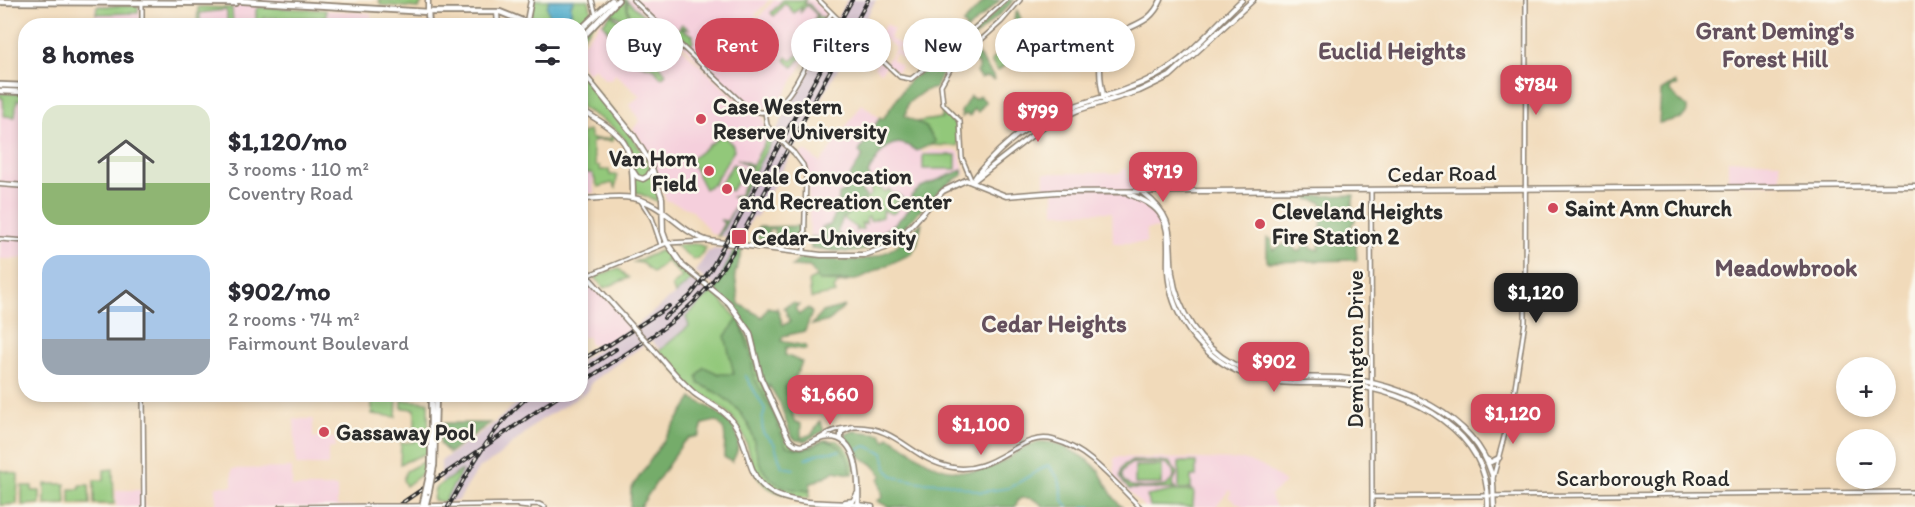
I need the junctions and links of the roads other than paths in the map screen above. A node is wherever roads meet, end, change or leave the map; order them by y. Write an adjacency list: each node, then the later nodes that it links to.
1 (227, 0): 17 (main road)
2 (428, 0): 18 (main road)
3 (531, 0): 25 (main road)
4 (592, 0): 26 (street)
5 (612, 0): 26 (main road)
6 (618, 0): 26 (main road)
7 (633, 0): 36 (street)
8 (819, 0): 20 (street)
9 (1006, 0): 20 (street, bridge)
10 (1020, 0): 42 (street)
11 (1161, 0): 34 (main road)
12 (1242, 0): 34 (main road)
13 (1253, 0): 35 (main road)
14 (1526, 0): 46 (street)
15 (142, 1): 16 (main road); 17 (main road); 21 (street)
16 (0, 2)
17 (237, 2): 18 (main road)
18 (428, 12): 19 (main road); 22 (main road)
19 (497, 12): 23 (main road); 24 (main road)
20 (832, 13): 36 (street)
21 (142, 18)
22 (428, 18)
23 (497, 18)
24 (518, 18)
25 (527, 18)
26 (597, 19): 27 (main road); 28 (main road)
27 (588, 25)
28 (588, 30)
29 (588, 79): 40 (main road)
30 (0, 85): 31 (main road)
31 (18, 86)
32 (0, 90): 33 (main road)
33 (18, 91)
34 (1103, 95): 35 (main road); 38 (main road)
35 (1106, 102): 39 (main road)
36 (765, 112): 61 (street, bridge)
37 (588, 115): 41 (main road)
38 (1042, 119): 39 (street); 42 (main road)
39 (1044, 126): 42 (main road)
40 (652, 167): 41 (main road); 53 (main road)
41 (632, 170): 50 (main road)
42 (972, 182): 48 (main road, Cedar Road); 61 (main road)
43 (0, 184): 44 (main road)
44 (18, 185)
45 (1915, 186): 46 (main road, Cedar Road)
46 (1526, 188): 47 (main road, Cedar Road); 73 (street)
47 (1371, 190): 49 (main road, Cedar Road); 65 (street, Demington Drive)
48 (1126, 192): 49 (main road, Cedar Road); 64 (main road)
49 (1143, 192): 64 (main road)
50 (633, 198): 51 (main road); 52 (main road)
51 (588, 199)
52 (641, 201): 53 (main road); 54 (street)
53 (663, 212): 57 (main road); 58 (main road)
54 (655, 234): 59 (street); 60 (street)
55 (0, 239): 56 (street)
56 (18, 240)
57 (710, 241): 58 (street); 61 (main road)
58 (667, 243): 59 (street); 70 (main road)
59 (661, 245): 60 (street)
60 (656, 248): 62 (street)
61 (805, 250)
62 (588, 274)
63 (588, 277): 82 (main road, bridge)
64 (1173, 291): 65 (main road)
65 (1372, 386): 72 (main road); 81 (street, Demington Drive)
66 (143, 402): 88 (street)
67 (431, 402): 75 (main road)
68 (436, 402): 75 (main road)
69 (852, 427): 70 (street); 71 (main road); 96 (street)
70 (818, 439): 71 (main road)
71 (841, 440): 78 (main road)
72 (1476, 447): 74 (main road); 77 (main road)
73 (1498, 458): 74 (main road); 76 (street)
74 (1485, 459): 76 (main road)
75 (433, 466): 87 (main road, bridge)
76 (1493, 475): 77 (main road); 80 (main road)
77 (1486, 476): 80 (main road)
78 (858, 491): 82 (main road); 94 (main road)
79 (1915, 492): 80 (street, Scarborough Road)
80 (1491, 496): 81 (street, Scarborough Road); 98 (main road); 98 (main road)
81 (1372, 497): 97 (street, Demington Drive)
82 (837, 503): 93 (main road); 94 (main road)
83 (539, 504): 84 (street); 91 (street); 92 (street)
84 (510, 505): 87 (street); 90 (street)
85 (375, 506): 86 (street, bridge); 89 (street)
86 (408, 506): 87 (street)
87 (424, 506)
88 (144, 507)
89 (280, 507)
90 (529, 507)
91 (535, 507)
92 (545, 507)
93 (846, 507)
94 (858, 507): 95 (main road)
95 (872, 507)
96 (1140, 507)
97 (1372, 507)
98 (1489, 507)

